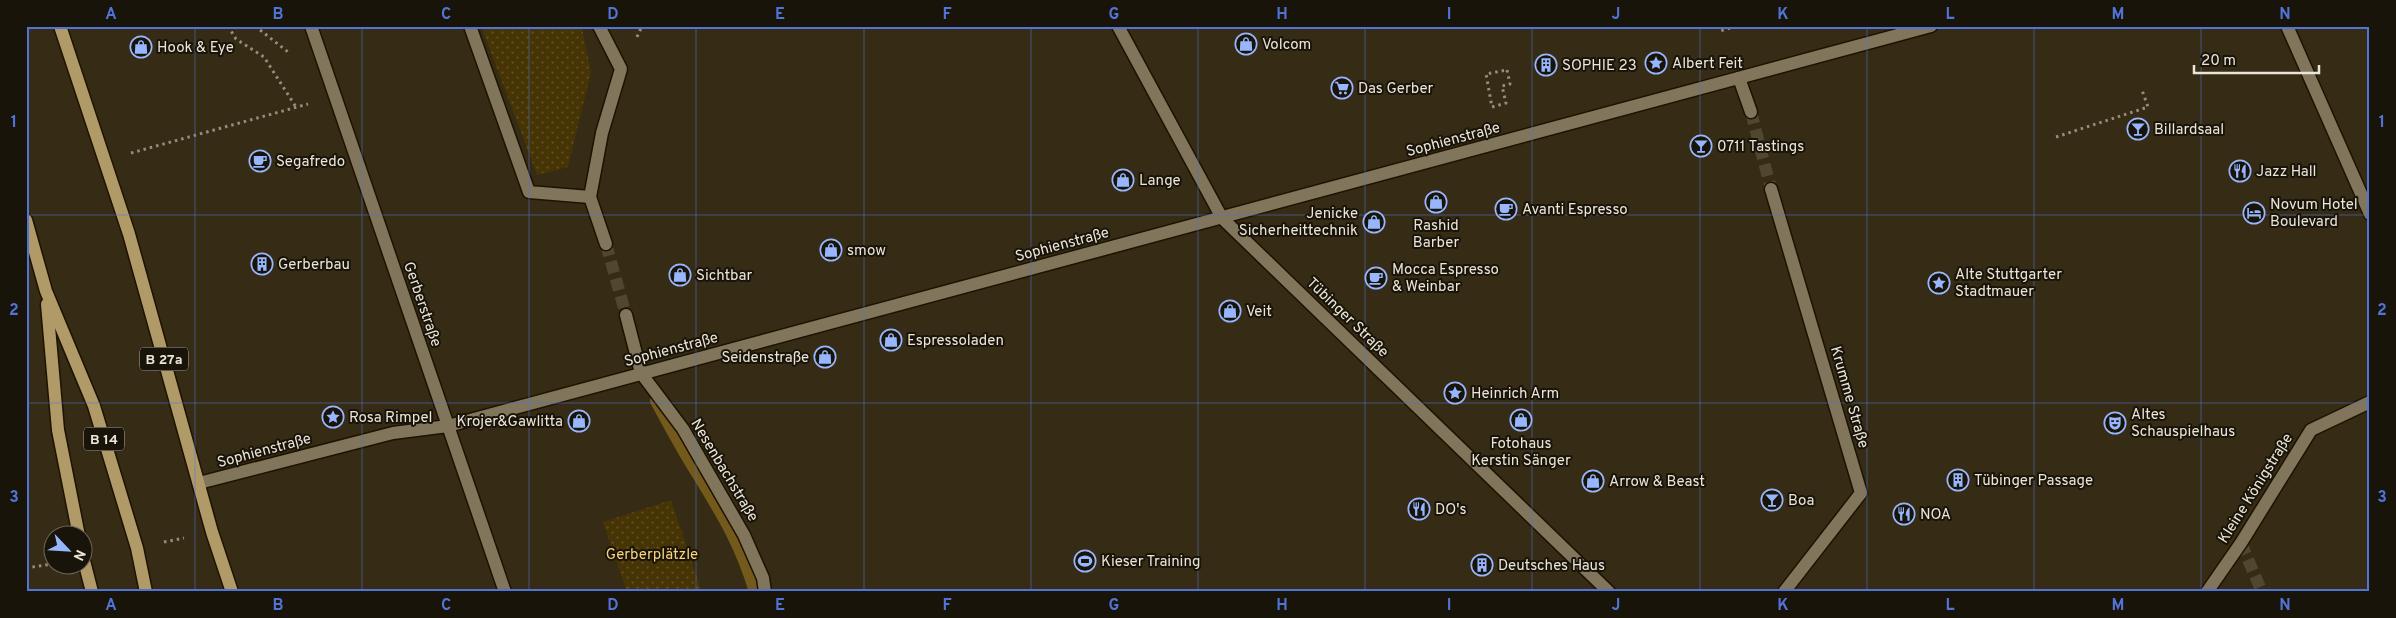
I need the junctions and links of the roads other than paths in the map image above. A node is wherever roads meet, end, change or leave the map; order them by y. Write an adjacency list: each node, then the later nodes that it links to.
1 (60, 26): 21 (main road, B 27a)
2 (311, 26): 20 (street, Gerberstraße)
3 (470, 26): 11 (street)
4 (599, 26): 11 (street)
5 (1118, 26): 13 (street, Tübinger Straße)
6 (1931, 26): 8 (street, Sophienstraße)
7 (2287, 26): 12 (street)
8 (1739, 78): 9 (street); 13 (street, Sophienstraße)
9 (1751, 112)
10 (1772, 189): 30 (street, Krumme Straße)
11 (590, 197): 15 (street)
12 (2370, 214)
13 (1222, 218): 18 (street, Sophienstraße); 29 (street, Tübinger Straße)
14 (26, 220): 16 (main road, B 14)
15 (606, 244)
16 (46, 291): 22 (main road, B 14); 25 (main road, B 14)
17 (626, 315): 18 (street)
18 (641, 373): 20 (street, Sophienstraße); 28 (street, Nesenbachstraße)
19 (2370, 402): 31 (street, Kleine Königstraße)
20 (448, 426): 21 (street, Sophienstraße); 27 (street, Gerberstraße)
21 (199, 483): 26 (main road, B 27a)
22 (77, 526)
23 (88, 576): 24 (main road)
24 (92, 592)
25 (146, 592)
26 (232, 592)
27 (505, 592)
28 (766, 592)
29 (1609, 592)
30 (1784, 592)
31 (2207, 592)

